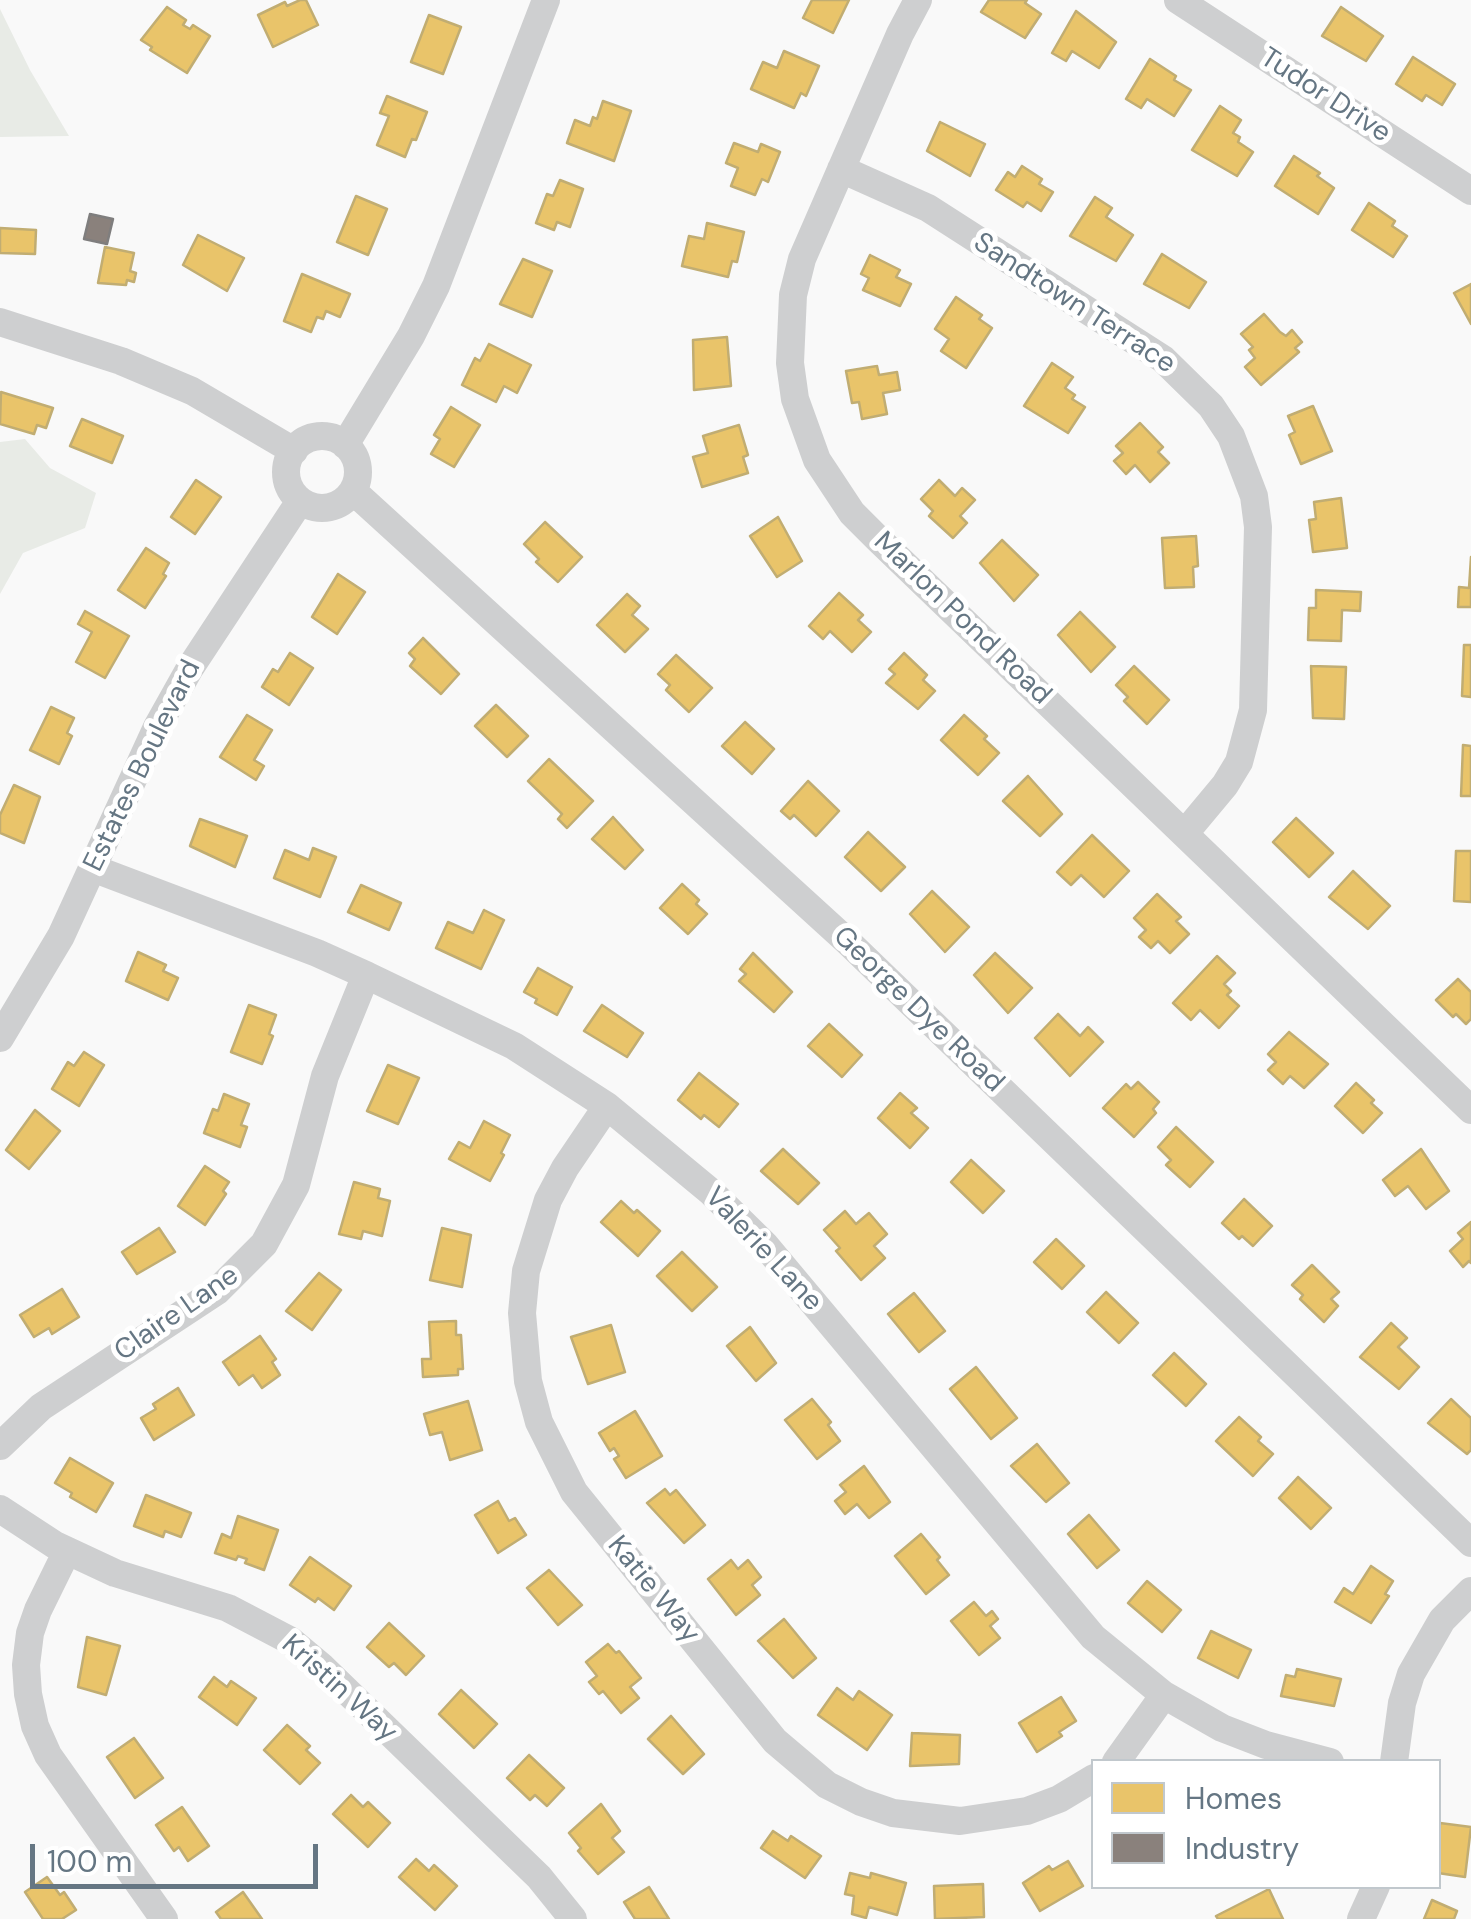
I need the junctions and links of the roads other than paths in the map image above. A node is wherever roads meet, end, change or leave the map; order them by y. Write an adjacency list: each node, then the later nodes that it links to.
1 (546, 0): 7 (street)
2 (918, 0): 4 (street, Marlon Pond Road)
3 (1178, 0): 5 (street, Tudor Drive)
4 (841, 169): 11 (street, Marlon Pond Road); 11 (street, Sandtown Terrace)
5 (1471, 191)
6 (0, 322): 8 (street)
7 (345, 444): 8 (street); 9 (street)
8 (294, 451): 10 (street)
9 (353, 491): 10 (street); 19 (street, George Dye Road)
10 (300, 501): 12 (street, Estates Boulevard)
11 (1186, 834): 16 (street, Marlon Pond Road)
12 (92, 868): 13 (street, Valerie Lane); 14 (street, Estates Boulevard)
13 (366, 975): 15 (street, Valerie Lane); 17 (street, Claire Lane)
14 (0, 1038)
15 (607, 1106): 22 (street, Valerie Lane); 26 (street, Katie Way)
16 (1471, 1110)
17 (0, 1446)
18 (0, 1509): 20 (street, Kristin Way)
19 (1471, 1543)
20 (67, 1551): 28 (street); 29 (street, Kristin Way)
21 (1471, 1591): 25 (street)
22 (1164, 1695): 23 (street); 24 (street, Valerie Lane)
23 (1118, 1759)
24 (1319, 1759)
25 (1394, 1759)
26 (1091, 1780)
27 (1375, 1889): 30 (street)
28 (164, 1919)
29 (573, 1919)
30 (1361, 1919)

